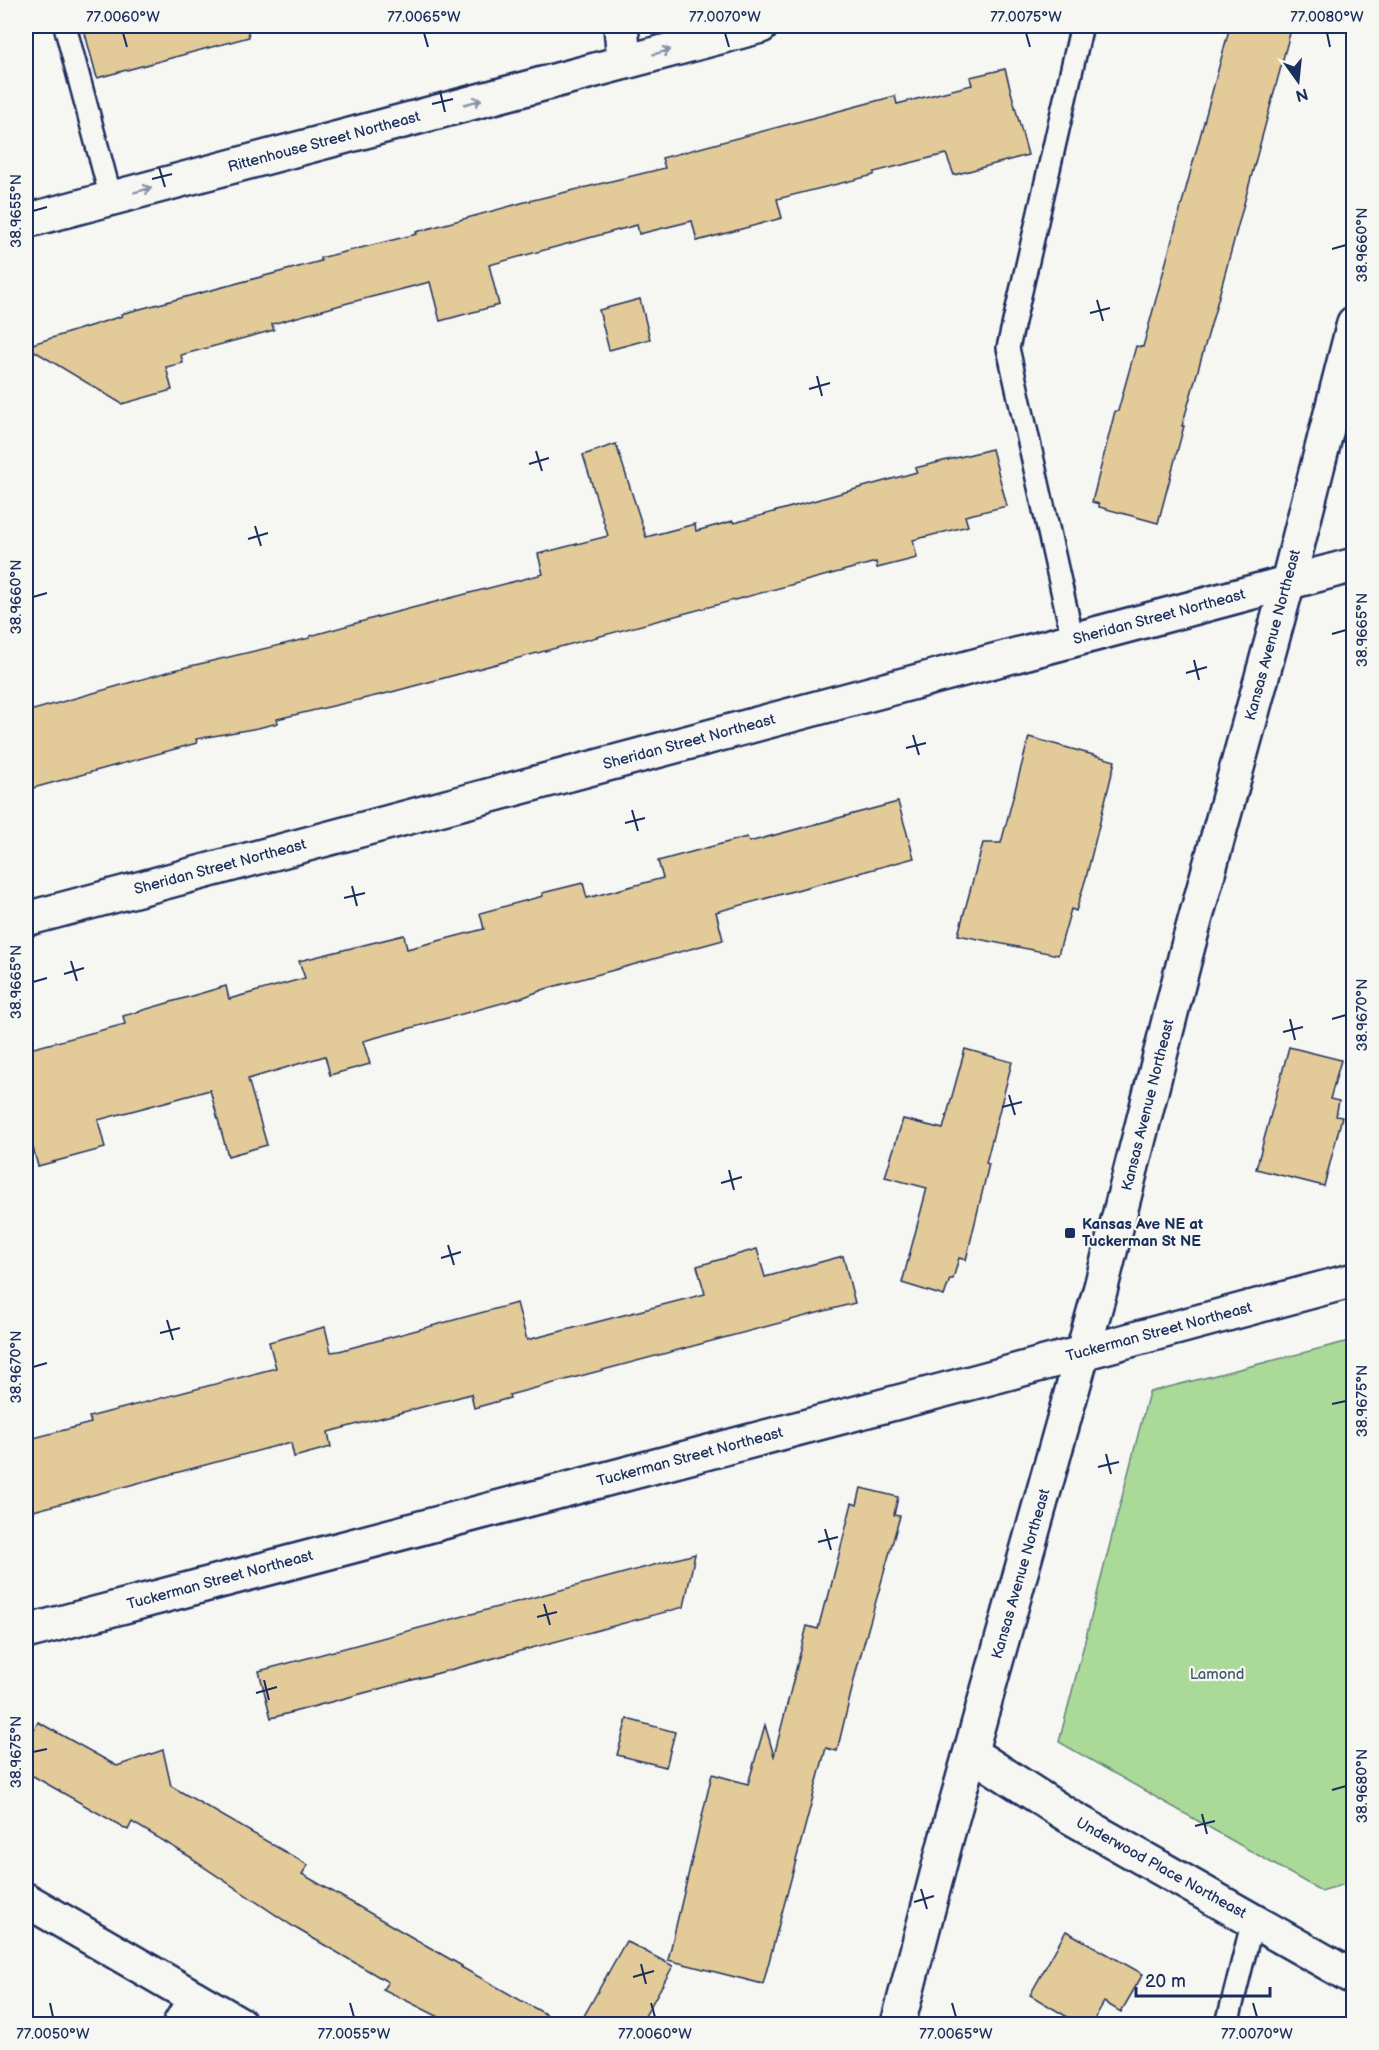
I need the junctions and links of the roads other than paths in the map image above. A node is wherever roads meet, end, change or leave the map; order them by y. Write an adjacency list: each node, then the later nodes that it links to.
1 (65, 26): 6 (lane)
2 (621, 26): 5 (street)
3 (761, 26): 5 (street, Rittenhouse Street Northeast, one-way to 3)
4 (1080, 26): 11 (lane)
5 (626, 62): 6 (street, Rittenhouse Street Northeast, one-way to 5)
6 (111, 198): 7 (street, Rittenhouse Street Northeast)
7 (26, 221)
8 (1353, 323): 10 (street, Kansas Avenue Northeast)
9 (1353, 566): 10 (street, Sheridan Street Northeast)
10 (1288, 582): 11 (street, Sheridan Street Northeast); 14 (street, Kansas Avenue Northeast)
11 (1073, 640): 12 (street, Sheridan Street Northeast)
12 (26, 919)
13 (1353, 1280): 14 (street, Tuckerman Street Northeast)
14 (1082, 1353): 15 (street, Tuckerman Street Northeast); 16 (street, Kansas Avenue Northeast)
15 (26, 1632)
16 (971, 1753): 18 (street, Underwood Place Northeast); 22 (street, Kansas Avenue Northeast)
17 (26, 1900): 20 (street)
18 (1253, 1920): 19 (street, Underwood Place Northeast); 23 (lane)
19 (1353, 1978)
20 (187, 2011): 21 (street)
21 (240, 2025)
22 (898, 2025)
23 (1227, 2025)

